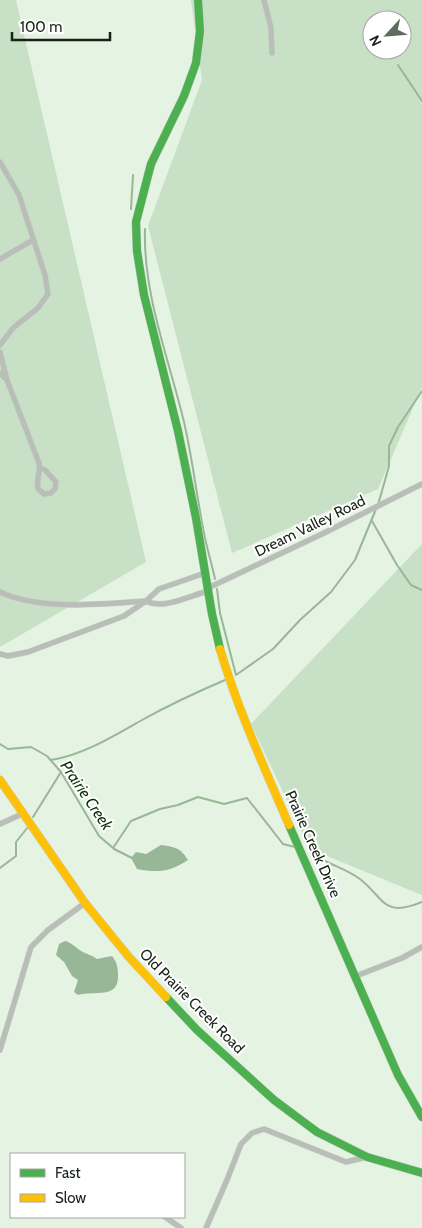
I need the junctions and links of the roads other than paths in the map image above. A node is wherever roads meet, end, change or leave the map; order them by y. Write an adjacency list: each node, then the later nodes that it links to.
1 (198, 0): 13 (main road, Prairie Creek Drive)
2 (264, 0): 3 (street)
3 (272, 53)
4 (0, 162): 5 (street)
5 (33, 240): 6 (street); 7 (street)
6 (0, 259)
7 (0, 345)
8 (0, 352): 10 (street)
9 (0, 373): 10 (street)
10 (7, 380): 11 (street)
11 (40, 468): 11 (street)
12 (422, 484): 14 (street, Dream Valley Road)
13 (205, 573): 14 (main road, Prairie Creek Drive); 16 (street)
14 (208, 590): 16 (street, Dream Valley Road); 23 (main road, Prairie Creek Drive)
15 (0, 592): 16 (street, Dream Valley Road)
16 (146, 601): 17 (street)
17 (0, 654)
18 (0, 780): 19 (main road, Old Prairie Creek Road)
19 (24, 813): 20 (street); 21 (main road, Old Prairie Creek Road)
20 (0, 824)
21 (84, 903): 24 (street); 26 (main road, Old Prairie Creek Road)
22 (422, 947): 23 (street)
23 (356, 976): 25 (main road, Prairie Creek Drive)
24 (0, 1050)
25 (422, 1117)
26 (367, 1157): 27 (main road, Old Prairie Creek Road); 30 (street)
27 (422, 1173)
28 (166, 1218): 29 (street)
29 (181, 1228)
30 (206, 1228)

